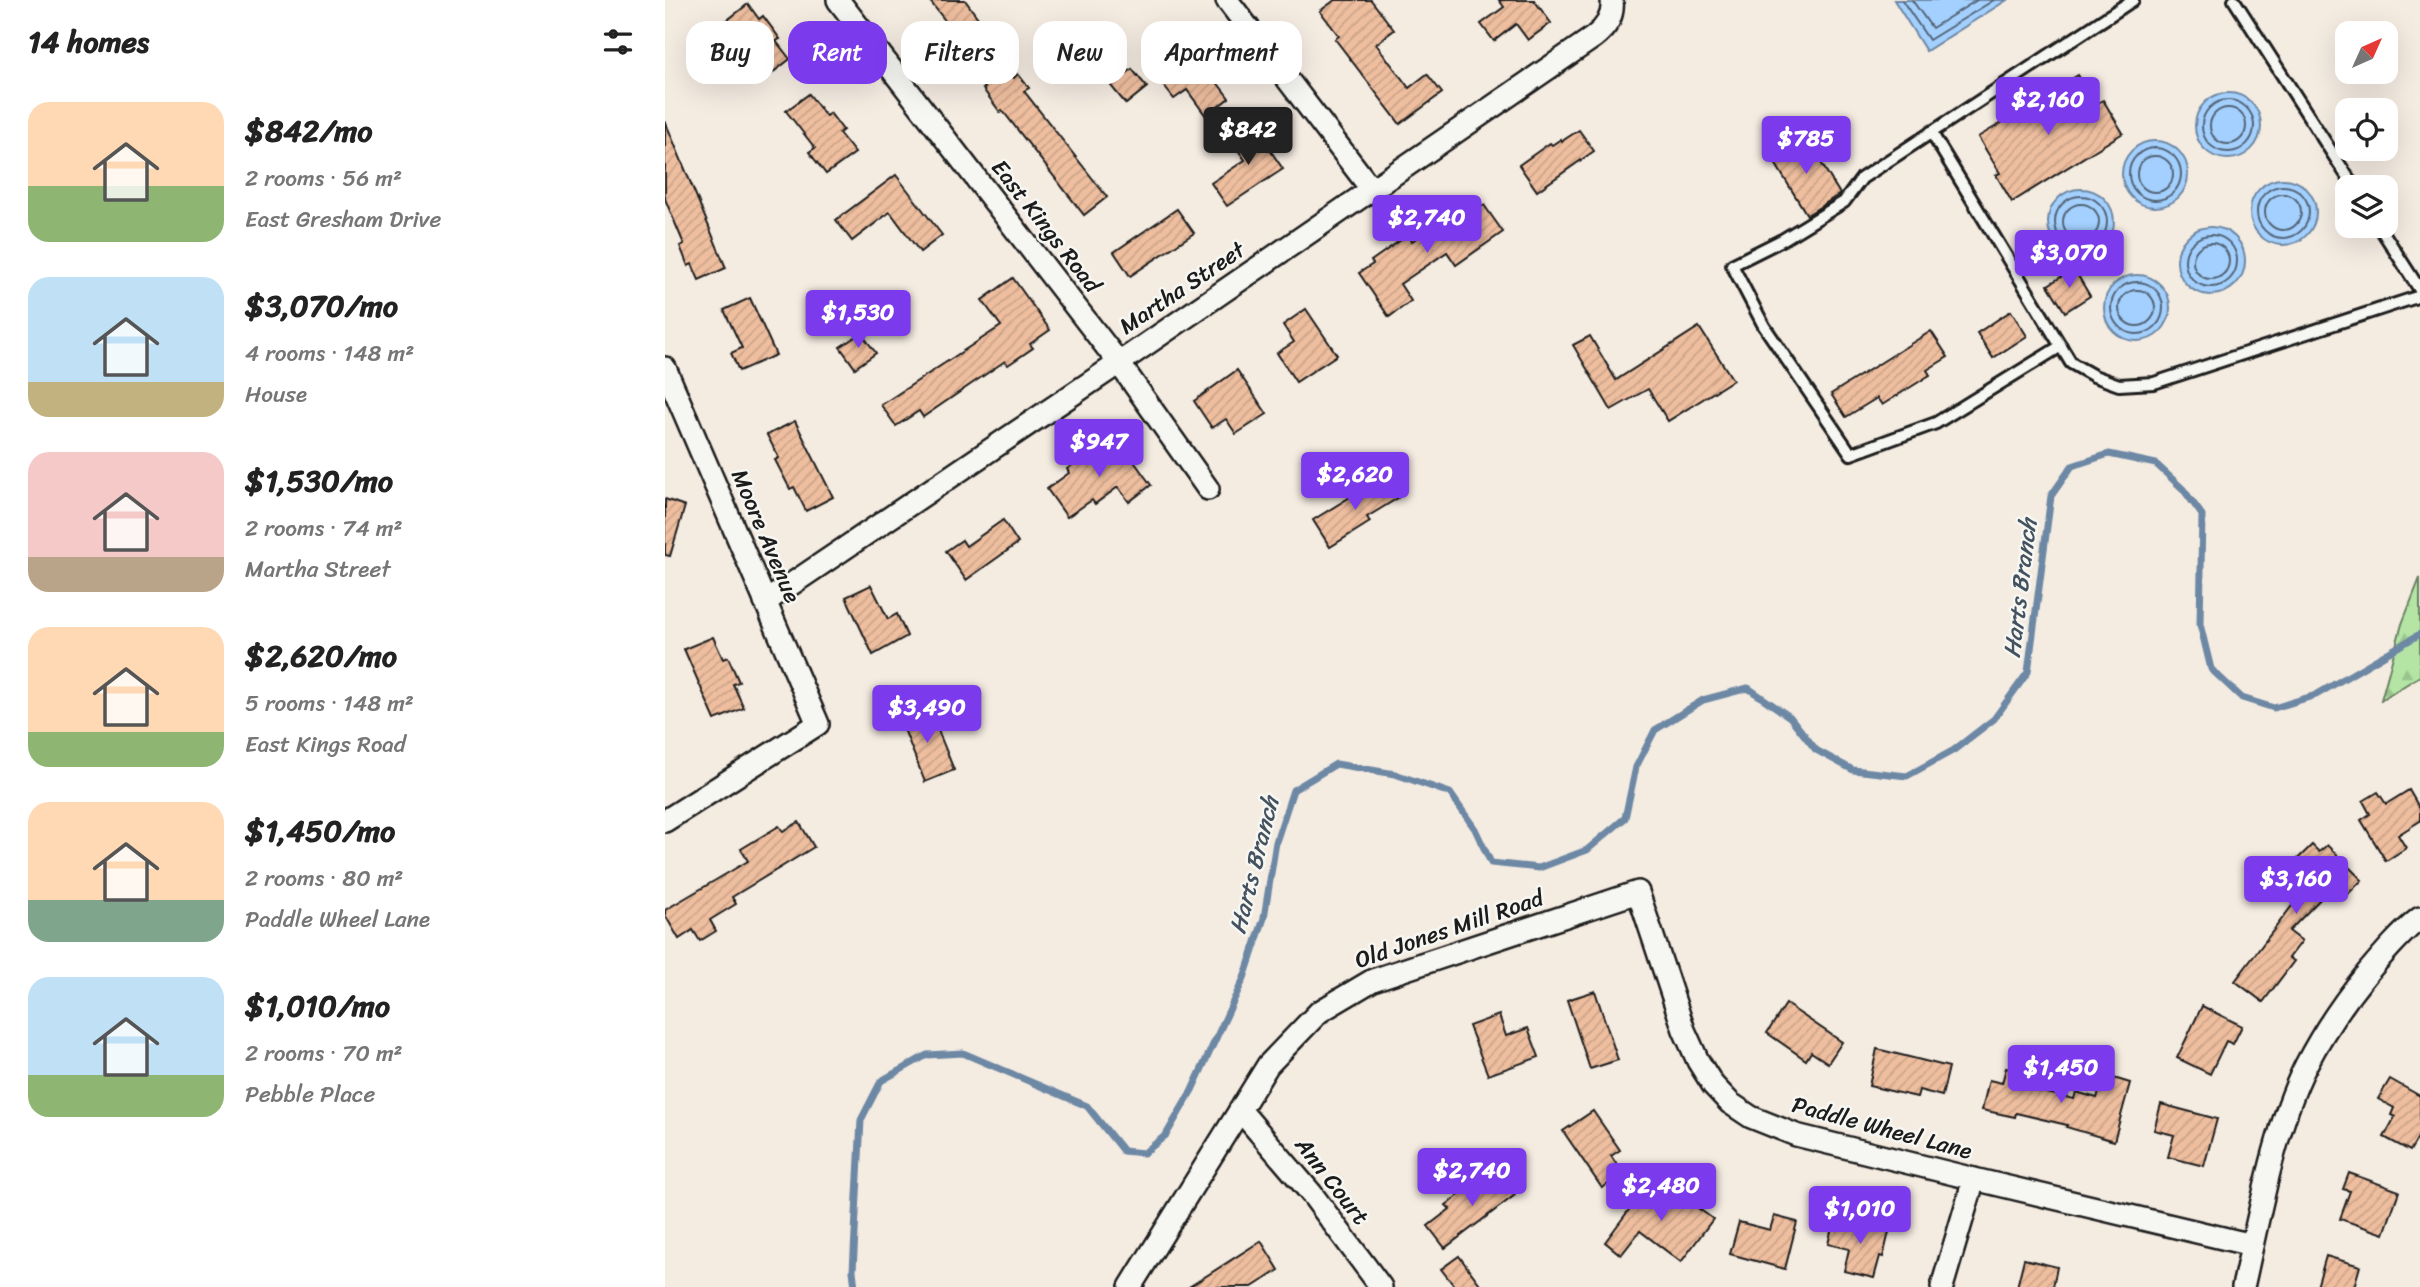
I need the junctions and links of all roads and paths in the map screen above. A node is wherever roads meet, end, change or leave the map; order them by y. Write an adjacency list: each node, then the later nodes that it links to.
1 (838, 0): 13 (street, East Kings Road)
2 (1227, 0): 8 (street)
3 (2133, 0): 6 (lane)
4 (2234, 0): 7 (lane)
5 (1612, 2): 8 (street, Martha Street)
6 (1931, 132): 12 (lane); 12 (lane)
7 (2346, 175)
8 (1372, 190): 13 (street, Martha Street)
9 (2387, 238): 10 (lane)
10 (2420, 290)
11 (2420, 296): 12 (lane)
12 (2061, 346)
13 (1119, 363): 17 (street, East Kings Road); 18 (street, Martha Street)
14 (665, 368): 15 (street, Moore Avenue)
15 (684, 411): 16 (street); 18 (street, Moore Avenue)
16 (665, 422)
17 (1208, 489)
18 (765, 602): 19 (street, Moore Avenue)
19 (665, 821)
20 (1638, 892): 22 (street, Old Jones Mill Road); 23 (street, Paddle Wheel Lane)
21 (2420, 918): 24 (street)
22 (1240, 1110): 25 (street, Old Jones Mill Road); 26 (street, Ann Court)
23 (1974, 1179): 24 (street, Paddle Wheel Lane); 27 (street)
24 (2252, 1245): 28 (street)
25 (1130, 1287)
26 (1381, 1287)
27 (1942, 1287)
28 (2243, 1287)

